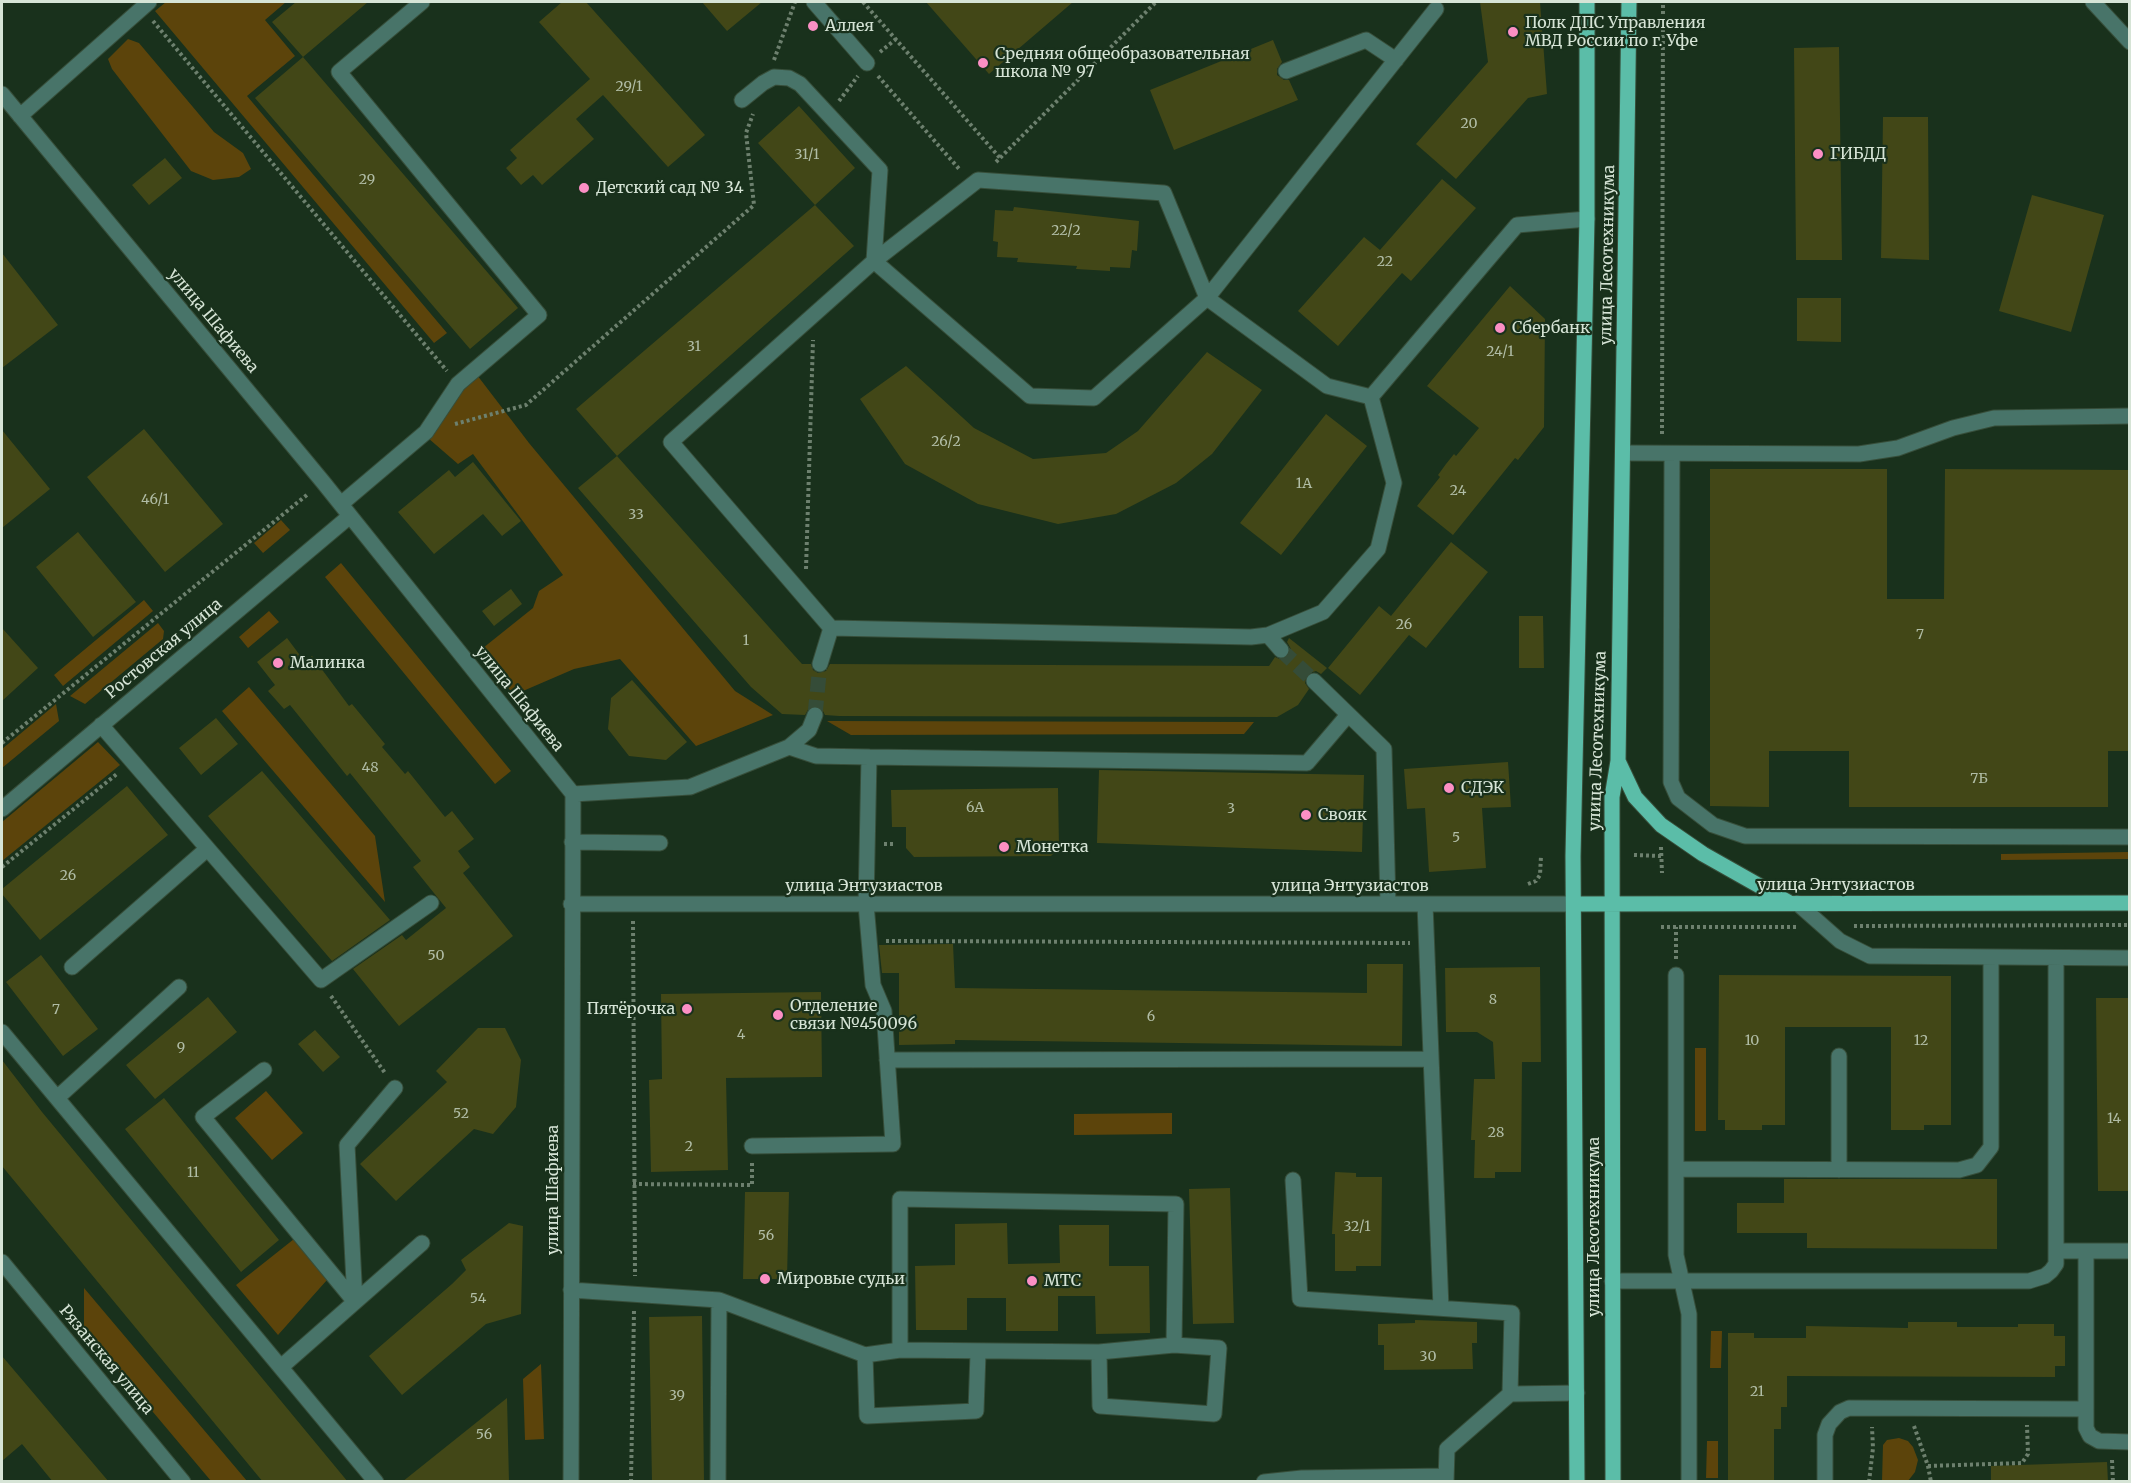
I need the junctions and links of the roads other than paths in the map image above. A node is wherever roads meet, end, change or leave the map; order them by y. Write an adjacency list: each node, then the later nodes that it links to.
1 (422, 2): 22 (street, Ростовская улица)
2 (814, 2): 10 (street)
3 (1587, 2): 15 (main road, улица Лесотехникума)
4 (1629, 2): 20 (main road, улица Лесотехникума)
5 (2093, 2): 8 (street)
6 (145, 4): 14 (street)
7 (1436, 9): 9 (street)
8 (2130, 42)
9 (1396, 60): 11 (street); 17 (street)
10 (867, 63)
11 (1286, 71)
12 (2, 94): 14 (street, улица Шафиева)
13 (742, 100): 16 (street)
14 (20, 116): 22 (street, улица Шафиева)
15 (1587, 219): 18 (street); 47 (main road, улица Лесотехникума)
16 (874, 261): 17 (street); 17 (street); 23 (street)
17 (1207, 298): 18 (street)
18 (1371, 397): 24 (street)
19 (2130, 416): 21 (street)
20 (1623, 453): 21 (street); 33 (main road, улица Лесотехникума)
21 (1667, 454): 36 (street)
22 (346, 510): 30 (street, Ростовская улица); 34 (street, улица Шафиева)
23 (831, 628): 24 (street); 26 (street)
24 (1268, 636): 25 (street)
25 (1281, 650)
26 (820, 664)
27 (1314, 681): 29 (street)
28 (815, 715): 31 (street)
29 (1347, 716): 32 (street); 41 (street)
30 (101, 726): 35 (street, Ростовская улица); 39 (street)
31 (789, 747): 32 (street); 34 (street)
32 (869, 757): 45 (street)
33 (1618, 761): 42 (main road); 48 (main road, улица Лесотехникума)
34 (573, 794): 37 (street, улица Шафиева)
35 (2, 809)
36 (2130, 837)
37 (572, 842): 38 (street); 44 (street, улица Шафиева)
38 (660, 843)
39 (207, 849): 40 (street); 52 (street)
40 (431, 903)
41 (1388, 903): 45 (street, улица Энтузиастов); 46 (street, улица Энтузиастов)
42 (1794, 903): 43 (main road, улица Энтузиастов); 48 (main road, улица Энтузиастов); 49 (street)
43 (2130, 903)
44 (572, 904): 45 (street, улица Энтузиастов); 73 (street, улица Шафиева)
45 (866, 904): 58 (street)
46 (1425, 904): 47 (street, улица Энтузиастов); 57 (street)
47 (1574, 904): 48 (main road, улица Энтузиастов); 84 (main road, улица Лесотехникума)
48 (1612, 904): 72 (main road, улица Лесотехникума)
49 (1991, 957): 50 (street); 64 (street)
50 (2056, 958): 51 (street); 67 (street)
51 (2130, 958)
52 (72, 967)
53 (1676, 975): 63 (street)
54 (179, 987): 61 (street)
55 (2, 1032): 61 (street)
56 (1839, 1056): 64 (street)
57 (1431, 1059): 58 (street); 76 (street)
58 (887, 1060): 62 (street)
59 (264, 1070): 75 (street)
60 (395, 1088): 75 (street)
61 (57, 1098): 82 (street)
62 (752, 1146)
63 (1676, 1170): 64 (street); 71 (street)
64 (1839, 1170)
65 (1293, 1180): 76 (street)
66 (422, 1243): 75 (street)
67 (2056, 1251): 68 (street); 71 (street)
68 (2086, 1251): 69 (street); 85 (street)
69 (2130, 1251)
70 (2, 1262): 89 (street, Рязанская улица)
71 (1682, 1280): 72 (street); 96 (street)
72 (1612, 1281): 95 (main road, улица Лесотехникума)
73 (572, 1290): 74 (street); 91 (street, улица Шафиева)
74 (719, 1300): 81 (street); 92 (street)
75 (355, 1302): 82 (street)
76 (1441, 1308): 83 (street)
77 (1174, 1345): 78 (street); 79 (street); 79 (street)
78 (900, 1350): 80 (street); 81 (street)
79 (1099, 1352): 80 (street)
80 (978, 1353): 81 (street)
81 (865, 1355)
82 (281, 1367): 90 (street)
83 (1510, 1394): 84 (street); 87 (street)
84 (1577, 1394): 94 (main road, улица Лесотехникума)
85 (2086, 1409): 86 (street); 97 (street)
86 (2130, 1442)
87 (1446, 1479): 88 (street)
88 (1329, 1480): 93 (street)
89 (183, 1482)
90 (376, 1482)
91 (571, 1482)
92 (718, 1482)
93 (1264, 1482)
94 (1577, 1482)
95 (1613, 1482)
96 (1689, 1482)
97 (1825, 1482)

